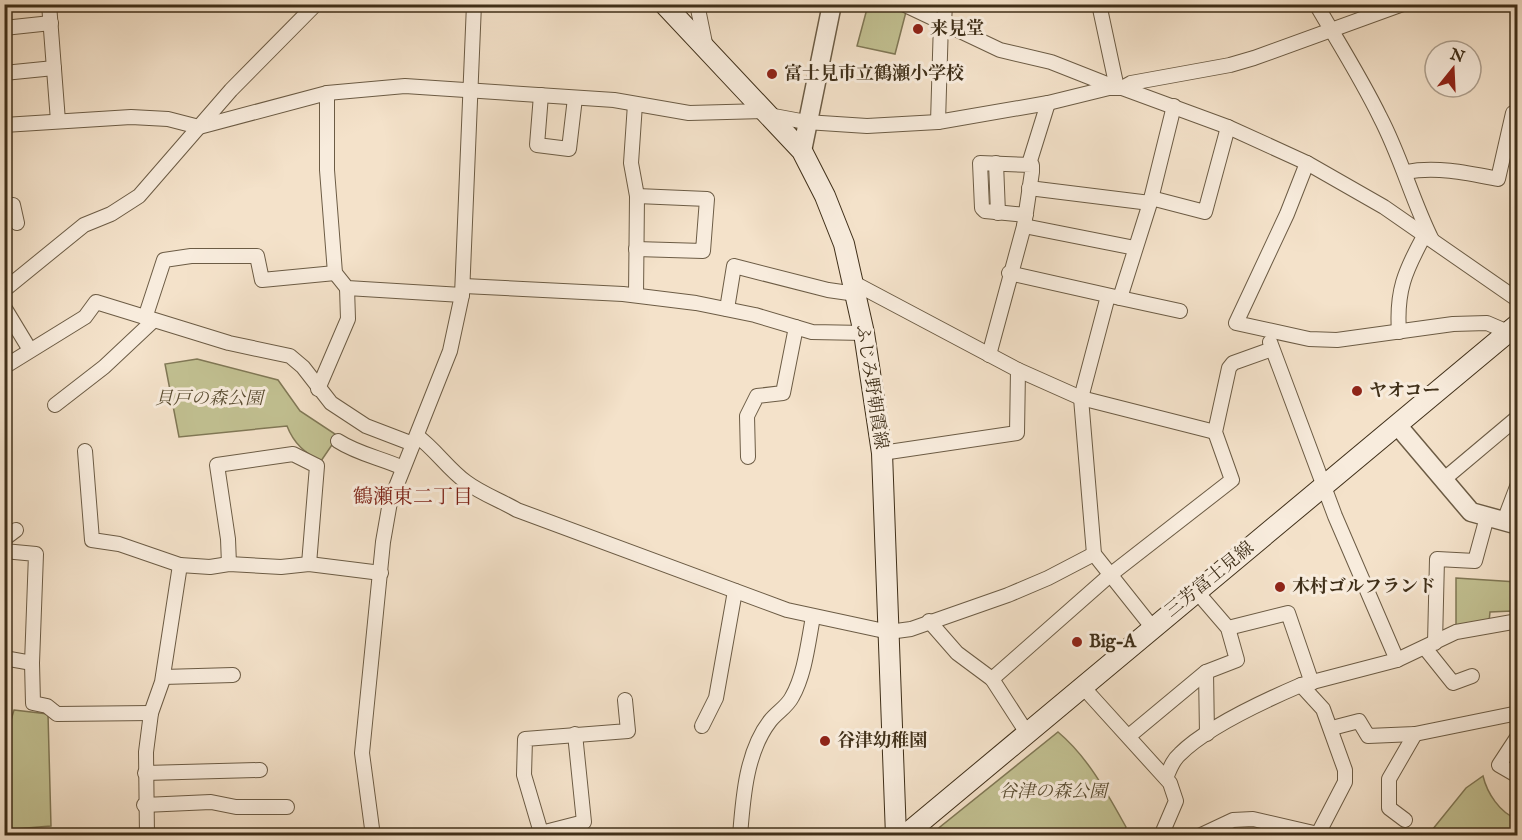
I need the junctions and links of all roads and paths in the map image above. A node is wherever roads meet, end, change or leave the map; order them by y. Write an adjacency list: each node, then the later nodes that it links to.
1 (49, 4): 12 (street)
2 (316, 4): 33 (street)
3 (474, 4): 20 (street)
4 (664, 4): 16 (main road, ふじみ野朝霞線)
5 (697, 4): 16 (street)
6 (832, 4): 30 (street)
7 (903, 4): 13 (street)
8 (945, 4): 13 (street)
9 (1099, 4): 19 (street)
10 (1316, 4): 15 (street)
11 (1403, 4): 15 (street)
12 (51, 23): 14 (street); 17 (street)
13 (943, 23): 19 (street); 31 (street)
14 (4, 28)
15 (1332, 32): 19 (street); 38 (street)
16 (706, 48): 27 (main road, ふじみ野朝霞線)
17 (54, 69): 18 (street); 29 (street)
18 (4, 73)
19 (1119, 88): 24 (street); 26 (street)
20 (472, 91): 21 (street); 22 (street); 53 (street)
21 (327, 93): 33 (street); 48 (street)
22 (541, 95): 23 (street); 23 (street)
23 (575, 98): 25 (street)
24 (1048, 103): 31 (street); 37 (street)
25 (635, 104): 27 (street); 40 (street)
26 (1174, 106): 34 (street); 41 (street)
27 (765, 111): 30 (street); 35 (main road, ふじみ野朝霞線)
28 (1518, 115): 38 (street)
29 (58, 121): 32 (street); 33 (street)
30 (806, 122): 31 (street); 35 (street)
31 (938, 122)
32 (4, 125)
33 (199, 127): 52 (street)
34 (1228, 127): 36 (street); 41 (street)
35 (802, 151): 51 (main road, ふじみ野朝霞線)
36 (1307, 163): 45 (street); 63 (street)
37 (1029, 164): 39 (street); 43 (street)
38 (1406, 172): 45 (street)
39 (1029, 188): 41 (street); 43 (street)
40 (637, 196): 47 (street); 47 (street)
41 (1150, 201): 46 (street)
42 (4, 206): 44 (street)
43 (1025, 221): 46 (street); 49 (street)
44 (17, 223)
45 (1428, 239): 56 (street); 64 (street)
46 (1135, 248): 55 (street)
47 (636, 249): 54 (street)
48 (335, 273): 50 (street); 60 (street)
49 (1010, 273): 55 (street); 68 (street)
50 (347, 288): 53 (street); 71 (street)
51 (855, 289): 58 (street); 65 (main road, ふじみ野朝霞線); 68 (street)
52 (4, 290)
53 (463, 291): 54 (street); 77 (street)
54 (636, 295): 58 (street)
55 (1114, 297): 59 (street); 72 (street)
56 (1518, 300)
57 (4, 307): 67 (street)
58 (727, 309): 61 (street)
59 (1180, 311)
60 (149, 320): 67 (street); 71 (street); 73 (street)
61 (796, 327): 65 (street); 81 (street)
62 (1513, 328): 64 (street); 75 (main road, 三芳富士見線)
63 (1267, 331): 64 (street); 66 (street)
64 (1399, 332)
65 (864, 333): 80 (main road, ふじみ野朝霞線)
66 (1272, 349): 76 (street); 85 (street)
67 (30, 350): 69 (street)
68 (990, 355): 70 (street)
69 (4, 367)
70 (1018, 370): 72 (street); 80 (street)
71 (318, 388): 77 (street)
72 (1081, 398): 76 (street); 90 (street)
73 (55, 404)
74 (1518, 417): 83 (street)
75 (1398, 426): 83 (street); 85 (main road, 三芳富士見線)
76 (1215, 432): 95 (street)
77 (415, 440): 82 (street); 96 (street)
78 (338, 441): 82 (street)
79 (85, 451): 93 (street)
80 (882, 453): 103 (main road, ふじみ野朝霞線)
81 (748, 457)
82 (403, 468): 94 (street)
83 (1443, 480): 86 (street)
84 (1518, 484): 86 (street)
85 (1323, 486): 97 (main road, 三芳富士見線); 106 (street)
86 (1503, 521): 104 (street)
87 (16, 530): 88 (street)
88 (4, 539)
89 (4, 551): 107 (street)
90 (1094, 554): 95 (street); 99 (street)
91 (229, 564): 92 (street); 92 (street); 93 (street)
92 (309, 564): 94 (street)
93 (180, 565): 111 (street)
94 (381, 573): 135 (street)
95 (1110, 576): 101 (street); 112 (street)
96 (735, 591): 98 (street); 118 (street)
97 (1197, 592): 101 (main road, 三芳富士見線); 102 (street)
98 (813, 617): 103 (street); 136 (street)
99 (929, 621): 103 (street); 112 (street)
100 (1518, 621): 104 (street)
101 (1152, 627): 114 (main road, 三芳富士見線)
102 (1228, 628): 108 (street); 113 (street)
103 (889, 632): 137 (main road, ふじみ野朝霞線)
104 (1430, 645): 106 (street); 110 (street)
105 (4, 658): 107 (street)
106 (1397, 660): 113 (street)
107 (32, 663): 116 (street)
108 (1206, 672): 122 (street); 124 (street)
109 (233, 675): 111 (street)
110 (1472, 676)
111 (163, 677): 116 (street)
112 (992, 679): 120 (street)
113 (1307, 684): 119 (street); 122 (street)
114 (1083, 687): 120 (main road, 三芳富士見線); 124 (street)
115 (625, 700): 121 (street)
116 (151, 713): 127 (street)
117 (1518, 713): 123 (street)
118 (702, 726)
119 (1332, 728): 123 (street); 140 (street)
120 (1027, 733): 138 (main road, 三芳富士見線)
121 (575, 734): 133 (street); 133 (street)
122 (1207, 734): 129 (street)
123 (1415, 734): 132 (street)
124 (1129, 736): 129 (street)
125 (1518, 736): 128 (street)
126 (260, 770): 127 (street)
127 (145, 773): 130 (street)
128 (1518, 776)
129 (1166, 778): 139 (street)
130 (144, 805): 131 (street); 134 (street)
131 (287, 807)
132 (1406, 820)
133 (542, 834)
134 (147, 836)
135 (373, 836)
136 (740, 836)
137 (896, 836)
138 (904, 836)
139 (1161, 836)
140 (1199, 836)

